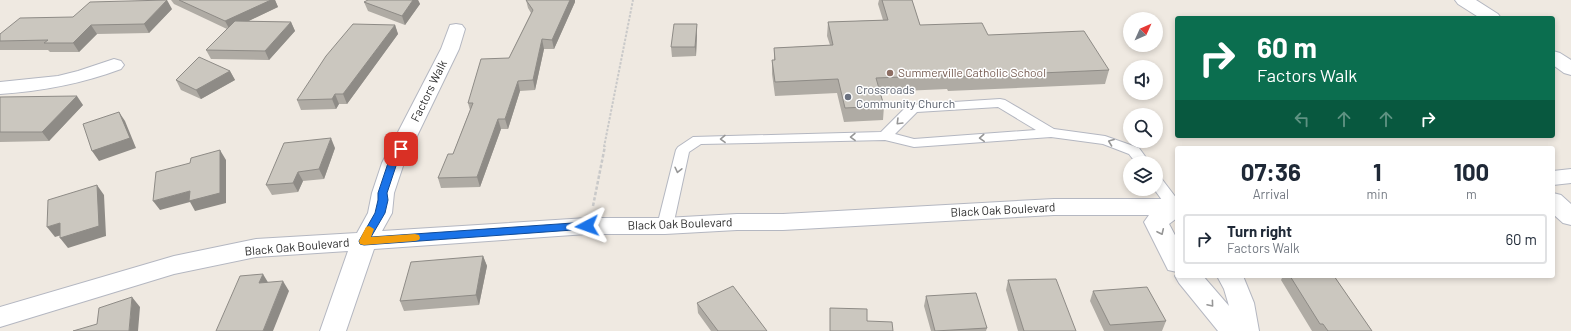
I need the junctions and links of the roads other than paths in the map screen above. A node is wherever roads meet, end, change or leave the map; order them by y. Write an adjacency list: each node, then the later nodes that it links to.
1 (1464, 0): 2 (street)
2 (1489, 16)
3 (456, 29): 20 (street, Factors Walk)
4 (1555, 58): 6 (street)
5 (114, 65): 7 (street)
6 (1571, 69)
7 (0, 88)
8 (1050, 133): 9 (lane, one-way to 9); 9 (lane, one-way to 9); 10 (lane, one-way to 8)
9 (885, 136): 19 (lane, one-way to 19)
10 (1138, 156)
11 (1571, 176): 12 (street)
12 (1555, 178)
13 (1163, 190): 15 (lane)
14 (1555, 203): 18 (street)
15 (1175, 207)
16 (1175, 208): 19 (street, Black Oak Boulevard)
17 (1175, 209): 21 (street, one-way to 21)
18 (1571, 217)
19 (665, 226): 20 (street, Black Oak Boulevard)
20 (364, 241): 24 (street, Black Oak Boulevard); 25 (street, Factors Walk)
21 (1175, 259)
22 (1190, 278): 26 (street, one-way to 26)
23 (1231, 278): 27 (street)
24 (0, 317)
25 (333, 331)
26 (1234, 331)
27 (1246, 331)

